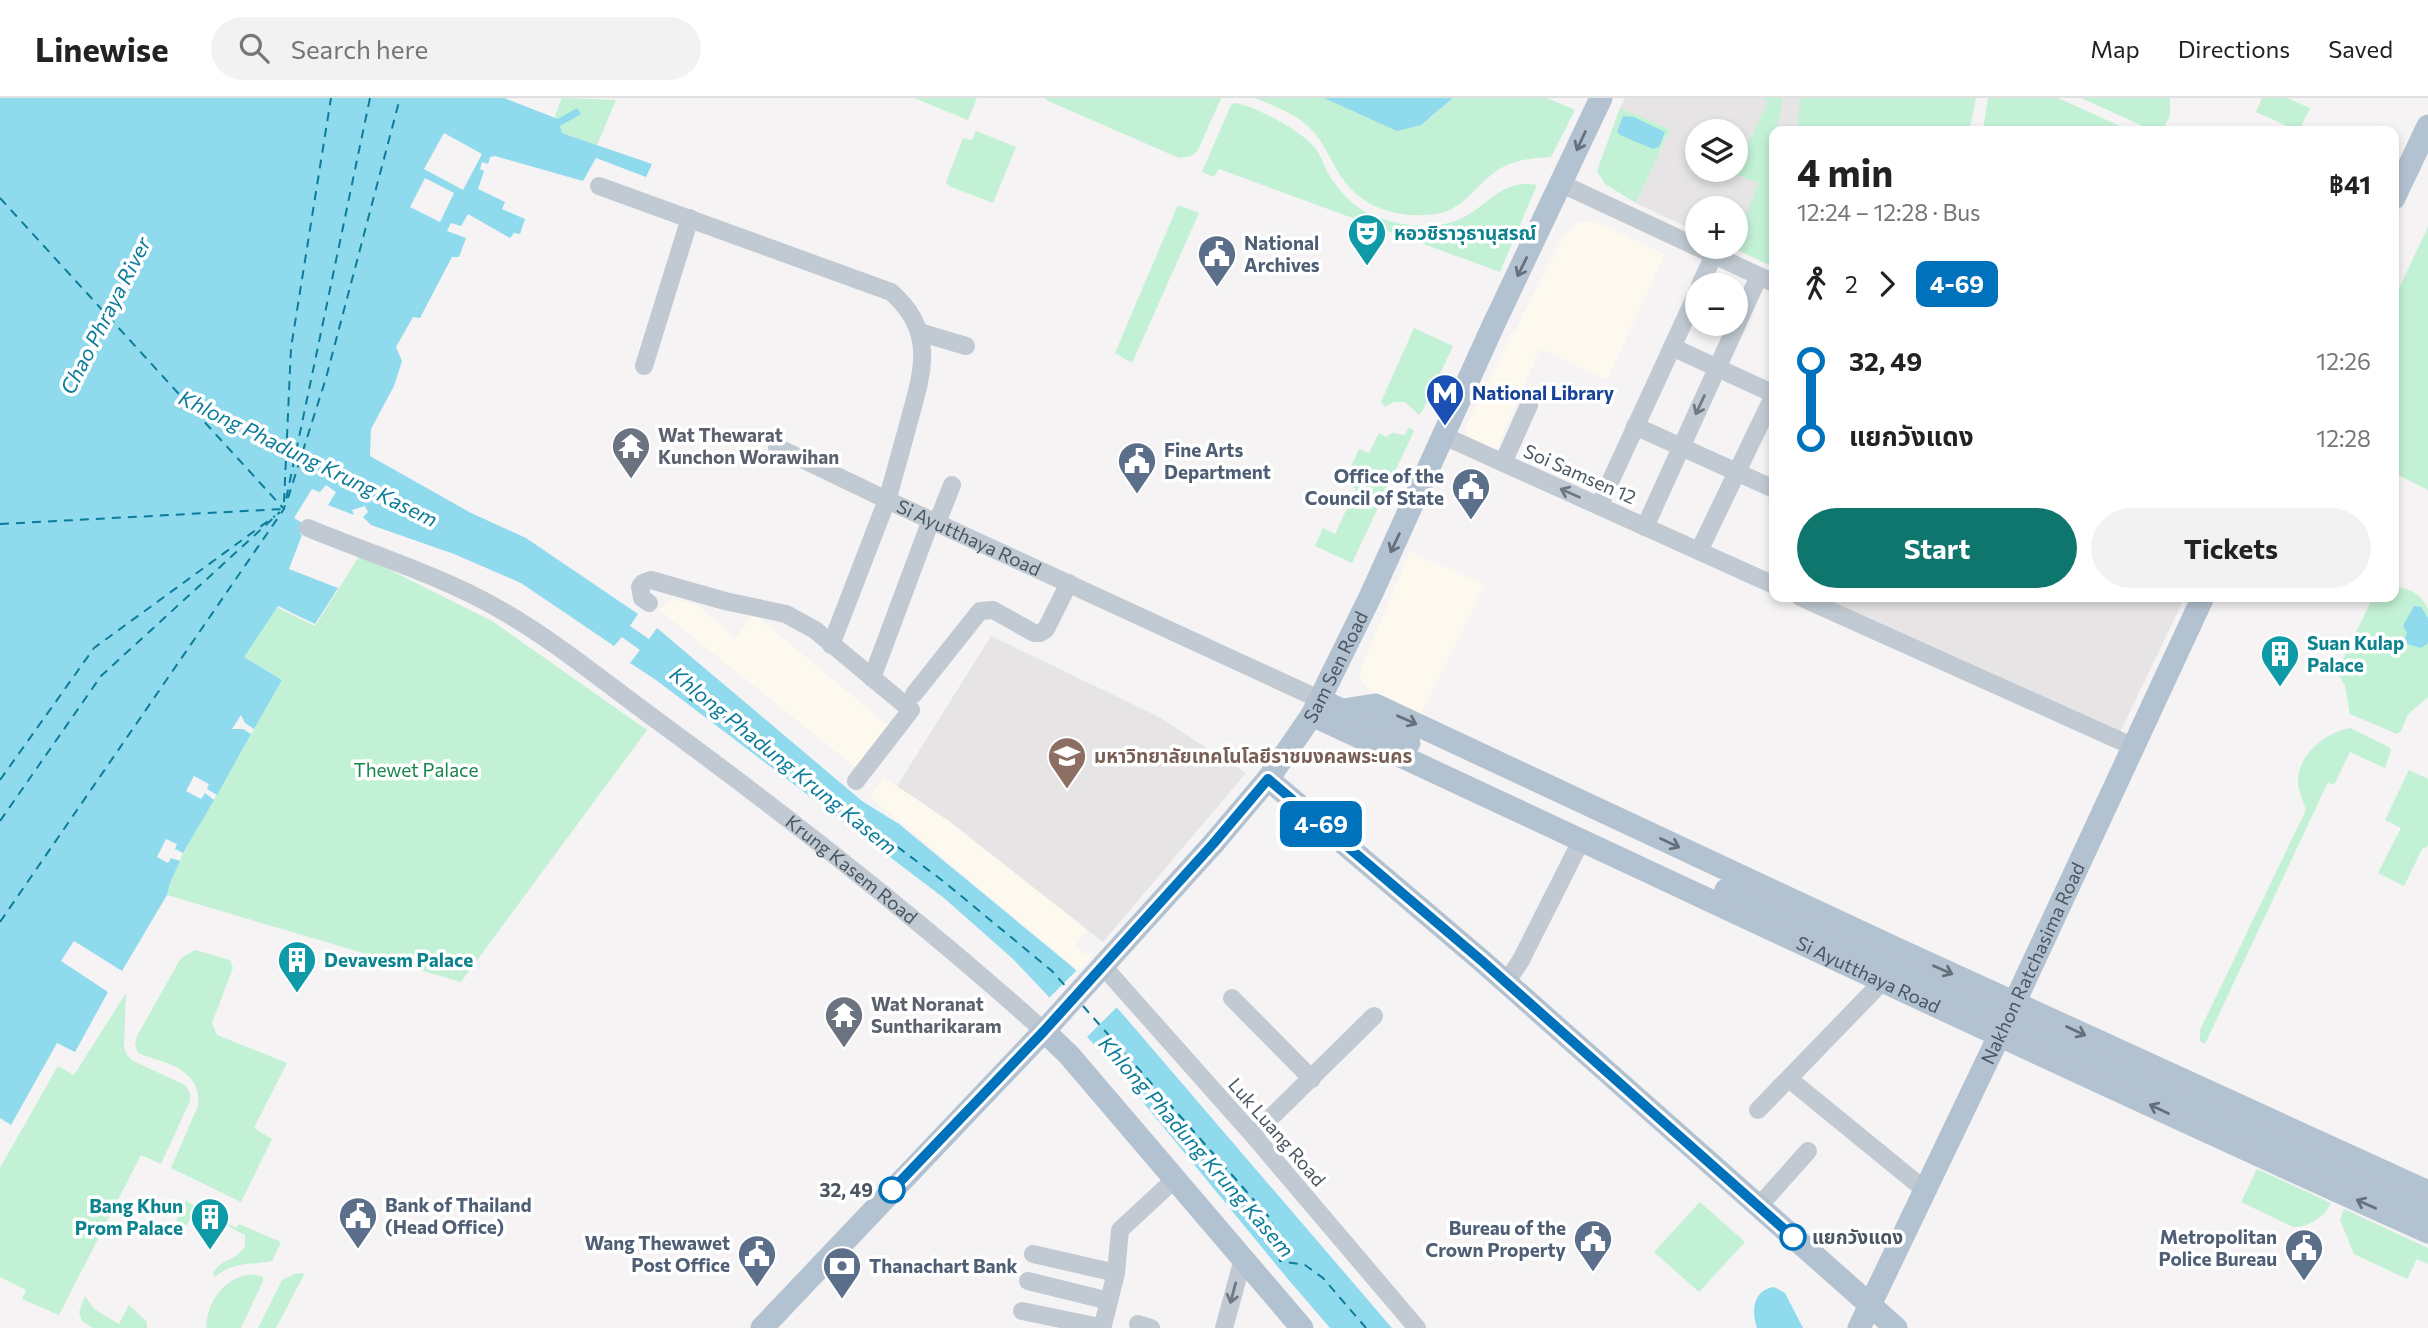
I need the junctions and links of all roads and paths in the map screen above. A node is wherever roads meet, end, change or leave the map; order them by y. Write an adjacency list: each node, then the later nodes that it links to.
1 (1601, 98): 3 (main road, Sam Sen Road, one-way to 3)
2 (2428, 126): 5 (main road)
3 (1562, 184): 7 (street); 20 (main road, Sam Sen Road, one-way to 20)
4 (599, 186): 6 (street, Si Ayutthaya Road)
5 (2399, 187)
6 (690, 218): 11 (street, Si Ayutthaya Road); 14 (street)
7 (1685, 241)
8 (1724, 259): 9 (street)
9 (1767, 280): 15 (street)
10 (1685, 319): 13 (street)
11 (919, 332): 12 (street); 27 (street, Si Ayutthaya Road)
12 (966, 346)
13 (1672, 347): 15 (street); 19 (street)
14 (644, 366)
15 (1717, 368): 16 (street); 22 (street, one-way to 22)
16 (1769, 401)
17 (1529, 405): 23 (street)
18 (1769, 412): 24 (street)
19 (1635, 426): 22 (street); 28 (street)
20 (1444, 436): 23 (street, Soi Samsen 12); 41 (main road, Sam Sen Road, one-way to 41)
21 (777, 447): 27 (street)
22 (1681, 447): 24 (street); 30 (street)
23 (1503, 463): 28 (street, Soi Samsen 12, one-way to 23)
24 (1738, 472): 26 (street); 32 (street)
25 (952, 485): 29 (street)
26 (1769, 487)
27 (887, 500): 29 (street, Si Ayutthaya Road); 38 (street)
28 (1599, 506): 30 (street, Soi Samsen 12)
29 (934, 521): 33 (street, Si Ayutthaya Road); 39 (street)
30 (1645, 527): 32 (street, Soi Samsen 12)
31 (308, 528): 57 (street, Krung Kasem Road)
32 (1699, 551): 34 (street, Soi Samsen 12)
33 (1069, 583): 40 (street); 41 (street, Si Ayutthaya Road)
34 (1769, 583)
35 (1811, 602): 43 (street)
36 (2201, 602): 43 (main road, Nakhon Ratchasima Road)
37 (649, 603): 38 (street)
38 (831, 645): 39 (street)
39 (872, 678): 46 (street)
40 (914, 694)
41 (1316, 707): 42 (main road, Si Ayutthaya Road); 44 (main road, Si Ayutthaya Road); 45 (main road, Sam Sen Road)
42 (1343, 710): 44 (main road, Si Ayutthaya Road); 47 (main road, Si Ayutthaya Road, one-way to 47)
43 (2134, 747): 56 (main road, Nakhon Ratchasima Road)
44 (1452, 771): 48 (main road, Si Ayutthaya Road)
45 (1268, 779): 52 (main road, Sam Sen Road); 53 (main road)
46 (856, 781)
47 (1560, 803): 48 (main road, Si Ayutthaya Road); 50 (main road, Si Ayutthaya Road)
48 (1528, 806): 49 (main road, Si Ayutthaya Road)
49 (1582, 839): 50 (main road, Si Ayutthaya Road); 53 (street)
50 (1710, 882): 51 (main road, Si Ayutthaya Road); 51 (main road, Si Ayutthaya Road)
51 (1891, 967): 56 (main road, Si Ayutthaya Road); 56 (main road, Si Ayutthaya Road, one-way to 56); 59 (street)
52 (1098, 970): 57 (main road, Sam Sen Road); 63 (street, Luk Luang Road)
53 (1506, 983): 71 (main road)
54 (1233, 998): 58 (street)
55 (1374, 1016): 58 (street)
56 (2006, 1019): 60 (main road, Si Ayutthaya Road); 61 (main road, Si Ayutthaya Road, one-way to 61); 69 (main road, Nakhon Ratchasima Road)
57 (1049, 1025): 68 (main road, Krung Kasem Road); 80 (main road, Sam Sen Road)
58 (1311, 1079): 63 (street)
59 (1789, 1079): 62 (street); 69 (street)
60 (2118, 1081): 61 (main road, Si Ayutthaya Road); 72 (main road, Si Ayutthaya Road, one-way to 60)
61 (2220, 1107): 64 (main road, Si Ayutthaya Road)
62 (1758, 1110)
63 (1252, 1135): 83 (street, Luk Luang Road)
64 (2292, 1141): 66 (main road, Si Ayutthaya Road); 67 (main road, Si Ayutthaya Road)
65 (1808, 1151): 71 (street)
66 (2347, 1155): 67 (main road); 70 (main road, Si Ayutthaya Road)
67 (2351, 1178): 70 (main road, Si Ayutthaya Road)
68 (1175, 1179): 74 (main road, Krung Kasem Road); 75 (street)
69 (1925, 1189): 78 (main road, Nakhon Ratchasima Road)
70 (2426, 1202)
71 (1759, 1206): 78 (main road)
72 (2428, 1233)
73 (1033, 1254): 75 (street)
74 (1243, 1258): 81 (street, one-way to 81); 82 (main road, Krung Kasem Road)
75 (1116, 1273): 77 (street)
76 (1028, 1281): 77 (street)
77 (1109, 1301): 79 (street)
78 (1870, 1305): 84 (main road, Nakhon Ratchasima Road); 85 (main road)
79 (1022, 1311)
80 (762, 1328)
81 (1224, 1328)
82 (1302, 1328)
83 (1417, 1328)
84 (1859, 1328)
85 (1896, 1328)

